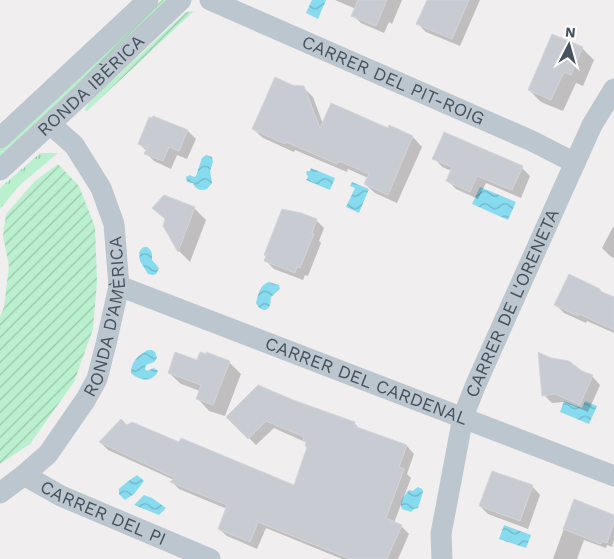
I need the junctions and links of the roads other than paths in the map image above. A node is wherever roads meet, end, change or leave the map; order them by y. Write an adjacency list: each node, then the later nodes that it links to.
1 (148, 0): 6 (street, RONDA IBÈRICA)
2 (181, 0): 5 (street, RONDA IBÈRICA)
3 (210, 0): 7 (street, CARRER DEL PIT-ROIG)
4 (614, 89): 7 (street, CARRER DE L'ORENETA)
5 (50, 124): 8 (street, RONDA IBÈRICA); 9 (street, RONDA D'AMÈRICA)
6 (0, 138)
7 (575, 162): 10 (street, CARRER DE L'ORENETA)
8 (0, 170)
9 (119, 286): 10 (street, CARRER DEL CARDENAL); 11 (street, RONDA D'AMÈRICA)
10 (463, 417): 12 (street, CARRER DEL CARDENAL); 15 (street, CARRER DE L'ORENETA)
11 (24, 475): 13 (street, RONDA D'AMÈRICA); 14 (street, CARRER DEL PI)
12 (614, 476)
13 (0, 492)
14 (210, 559)
15 (442, 559)

